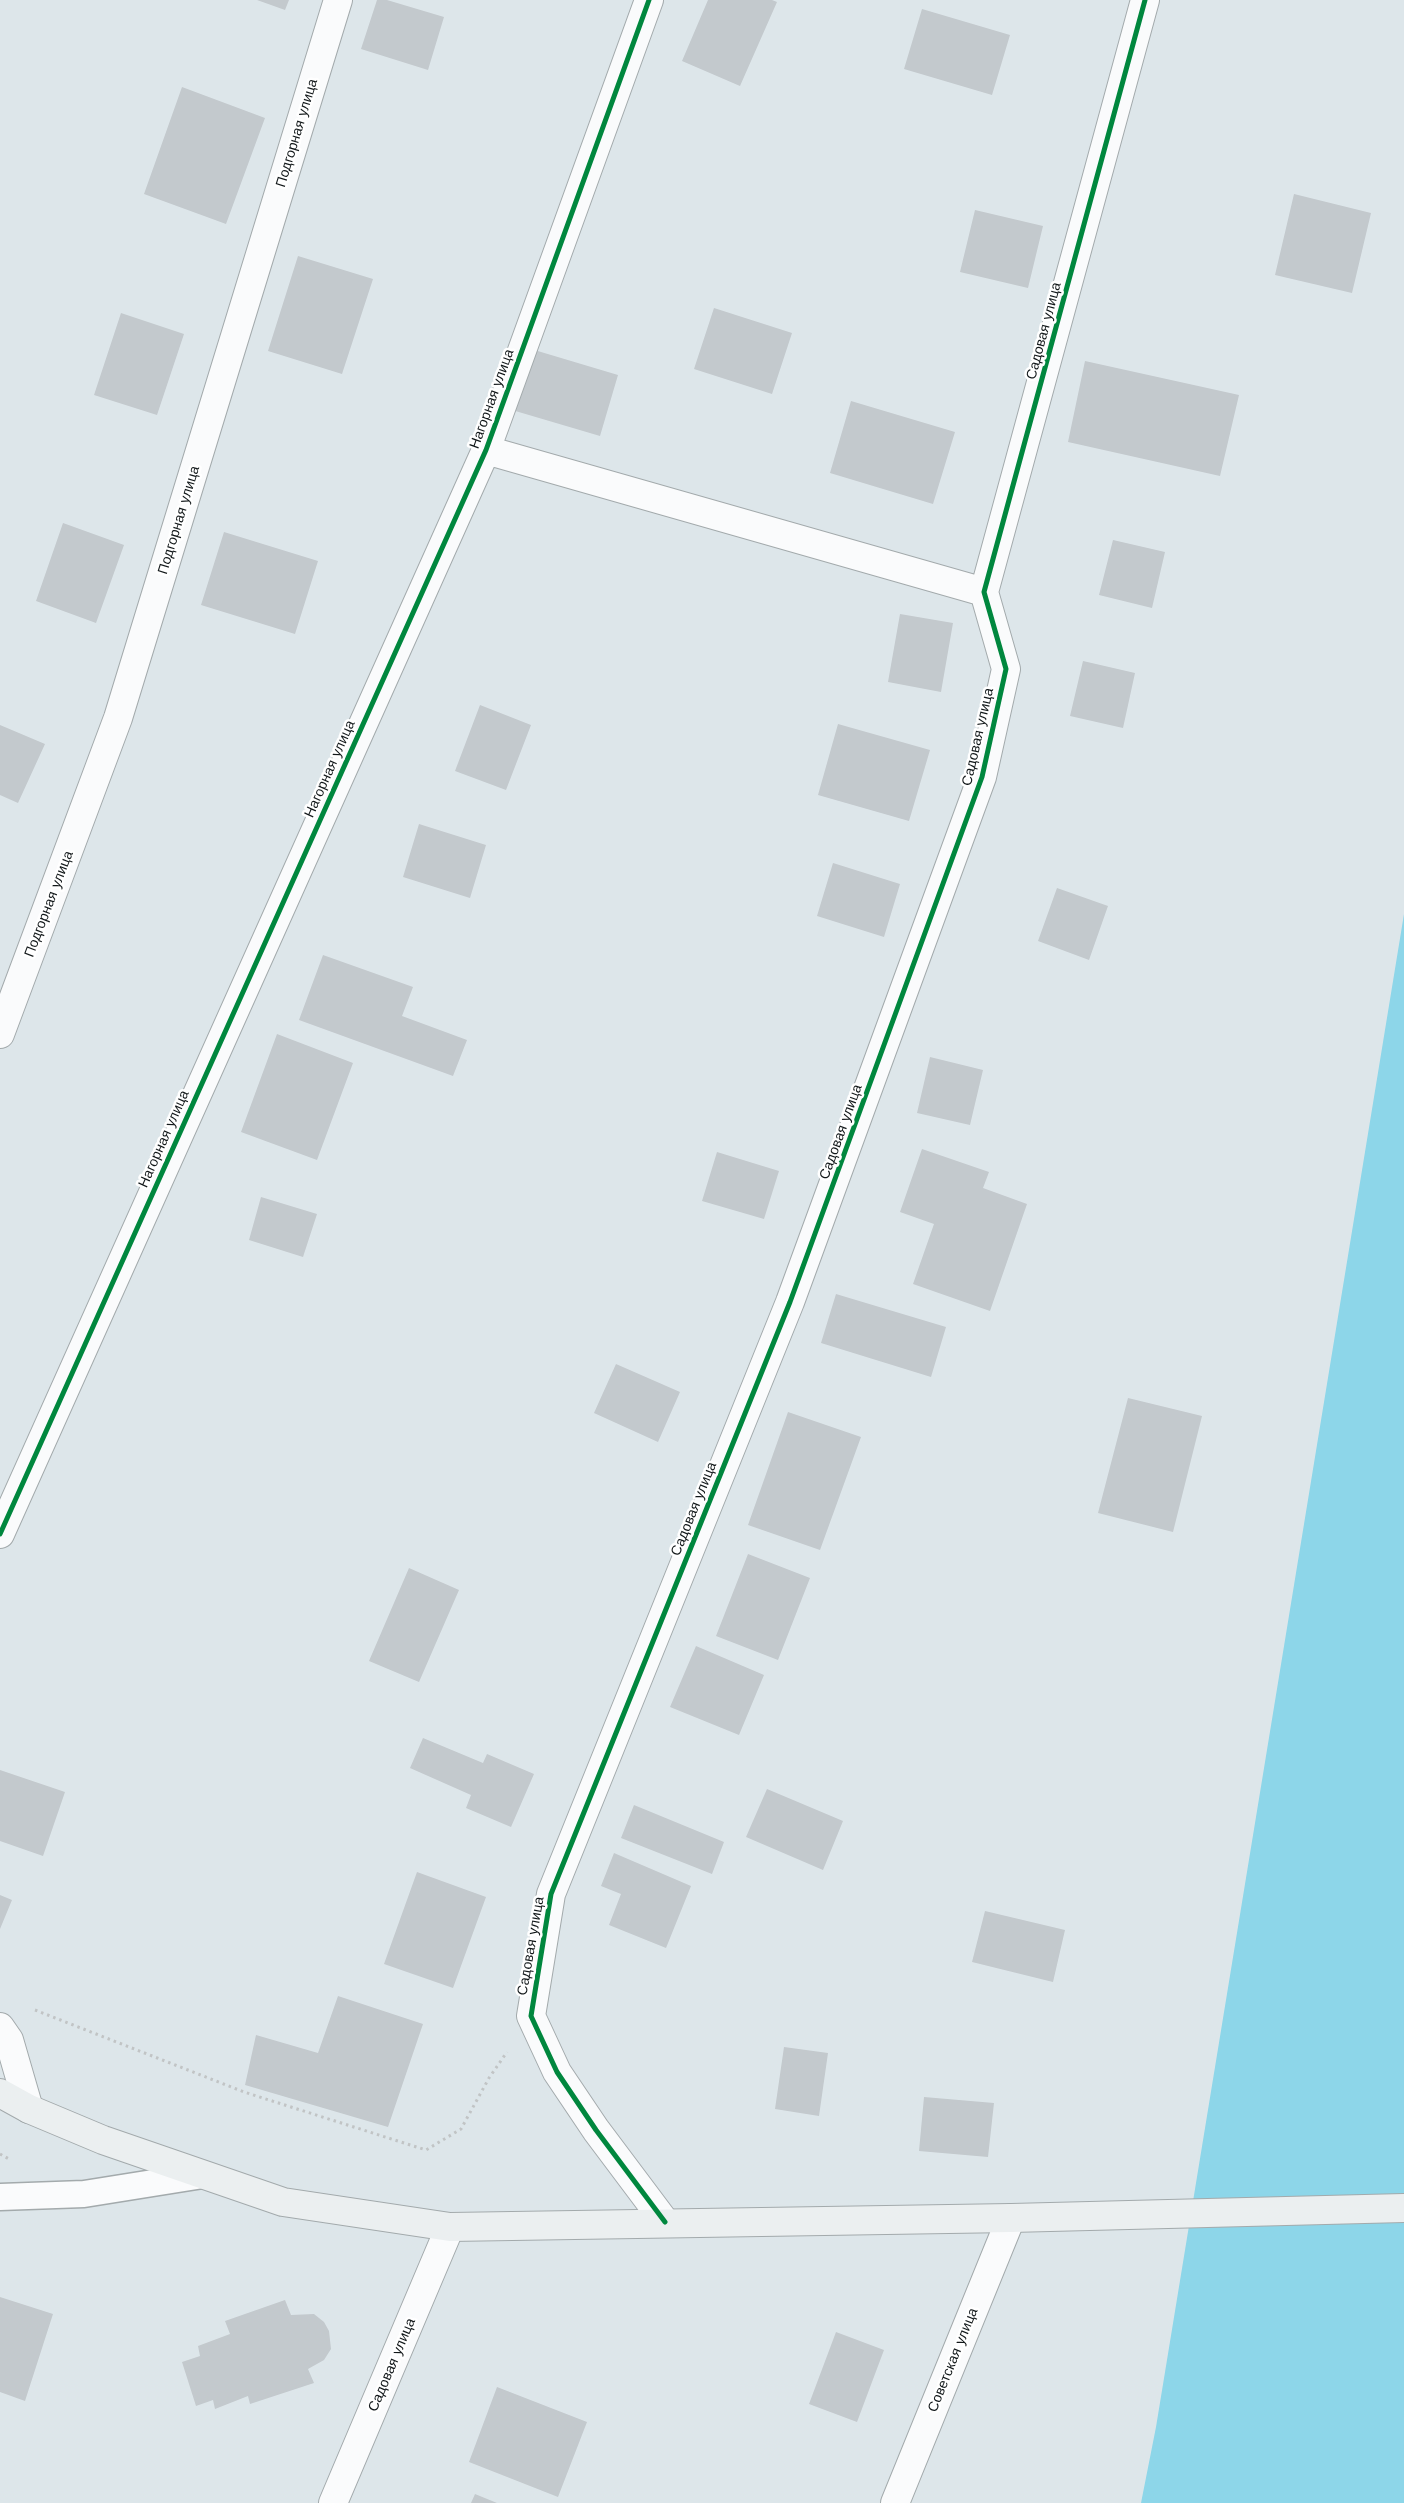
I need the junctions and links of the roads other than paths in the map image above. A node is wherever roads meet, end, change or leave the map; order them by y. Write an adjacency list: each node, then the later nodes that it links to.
1 (338, 0): 6 (street, Подгорная улица)
2 (649, 0): 4 (street, Нагорная улица)
3 (1145, 0): 5 (street, Садовая улица)
4 (486, 450): 5 (street); 7 (street, Нагорная улица)
5 (984, 592): 15 (street, Садовая улица)
6 (0, 1034)
7 (0, 1534)
8 (0, 2027): 10 (street)
9 (0, 2093): 10 (street)
10 (29, 2109): 11 (street)
11 (203, 2175): 12 (lane); 16 (street)
12 (0, 2197)
13 (1404, 2208): 14 (street)
14 (1011, 2218): 15 (street); 18 (street, Советская улица)
15 (665, 2222): 16 (street)
16 (450, 2227): 17 (street, Садовая улица)
17 (333, 2503)
18 (894, 2503)

